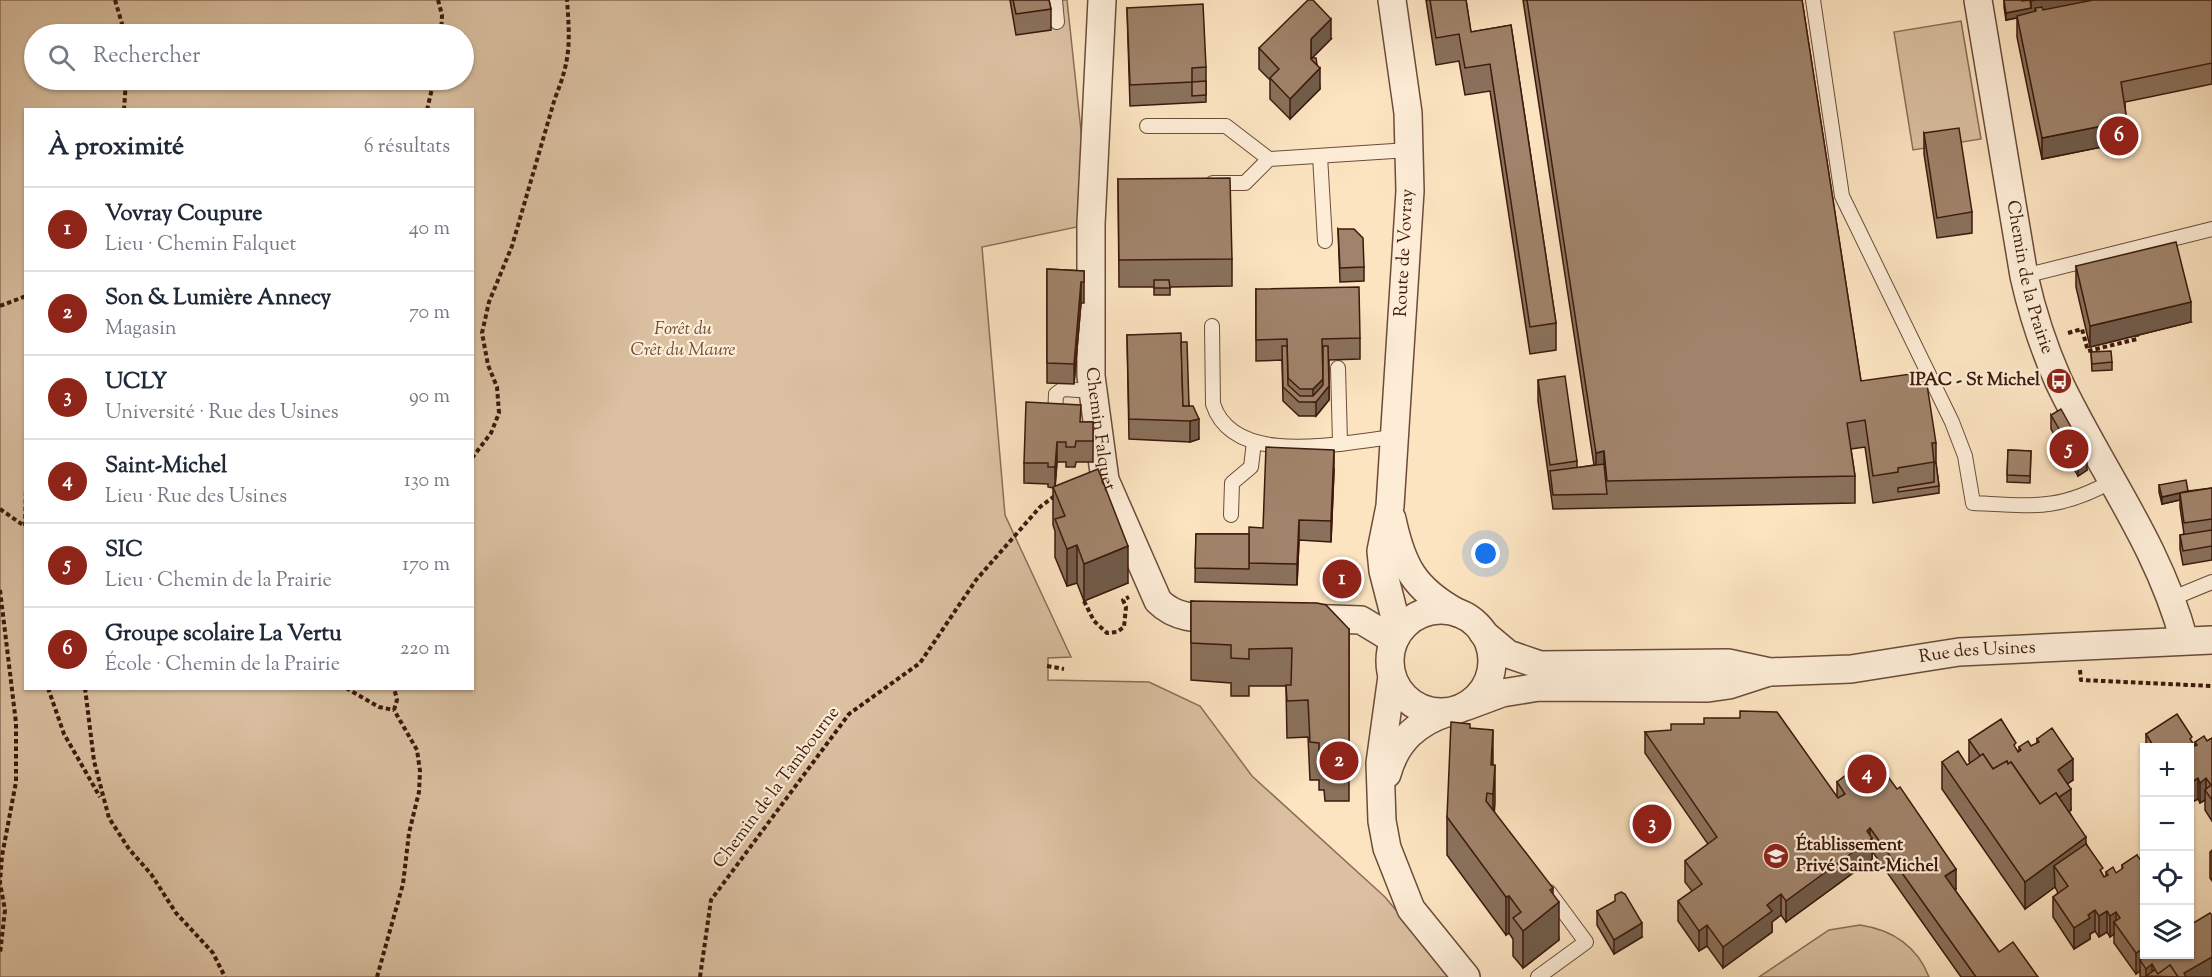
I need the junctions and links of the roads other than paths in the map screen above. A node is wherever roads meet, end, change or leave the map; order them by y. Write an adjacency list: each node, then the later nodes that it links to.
1 (1055, 0): 6 (lane)
2 (1102, 0): 17 (street, Chemin Falquet)
3 (1392, 0): 8 (street, Route de Vovray)
4 (1813, 0): 22 (lane)
5 (1978, 0): 14 (street, Chemin de la Prairie)
6 (1057, 22)
7 (1147, 126): 10 (lane)
8 (1409, 150): 9 (lane); 19 (street, Route de Vovray)
9 (1320, 156): 10 (lane); 13 (lane)
10 (1269, 159): 11 (lane)
11 (1199, 184)
12 (2212, 229): 14 (lane)
13 (1325, 241)
14 (2024, 276): 22 (street, Chemin de la Prairie)
15 (1212, 326): 20 (lane)
16 (1338, 368): 21 (lane)
17 (1093, 390): 18 (lane); 29 (street, Chemin Falquet)
18 (1055, 416)
19 (1394, 437): 21 (lane); 23 (street, Route de Vovray)
20 (1254, 442): 21 (lane); 24 (lane)
21 (1340, 442)
22 (2114, 480): 26 (street, Chemin de la Prairie)
23 (1390, 506): 27 (street, Route de Vovray); 29 (street, Route de Vovray)
24 (1230, 515)
25 (2212, 582): 26 (lane)
26 (2173, 598): 30 (street, Chemin de la Prairie)
27 (1460, 614): 28 (street); 29 (street)
28 (1483, 633): 32 (street, Rue des Usines); 34 (street)
29 (1394, 640): 33 (street)
30 (2184, 640): 31 (street); 32 (street, Rue des Usines)
31 (2212, 640)
32 (1770, 672): 34 (street, Rue des Usines)
33 (1392, 676): 34 (street); 35 (street)
34 (1456, 709): 35 (street)
35 (1382, 790): 37 (street)
36 (1541, 880): 38 (lane)
37 (1466, 977)
38 (1539, 977)

